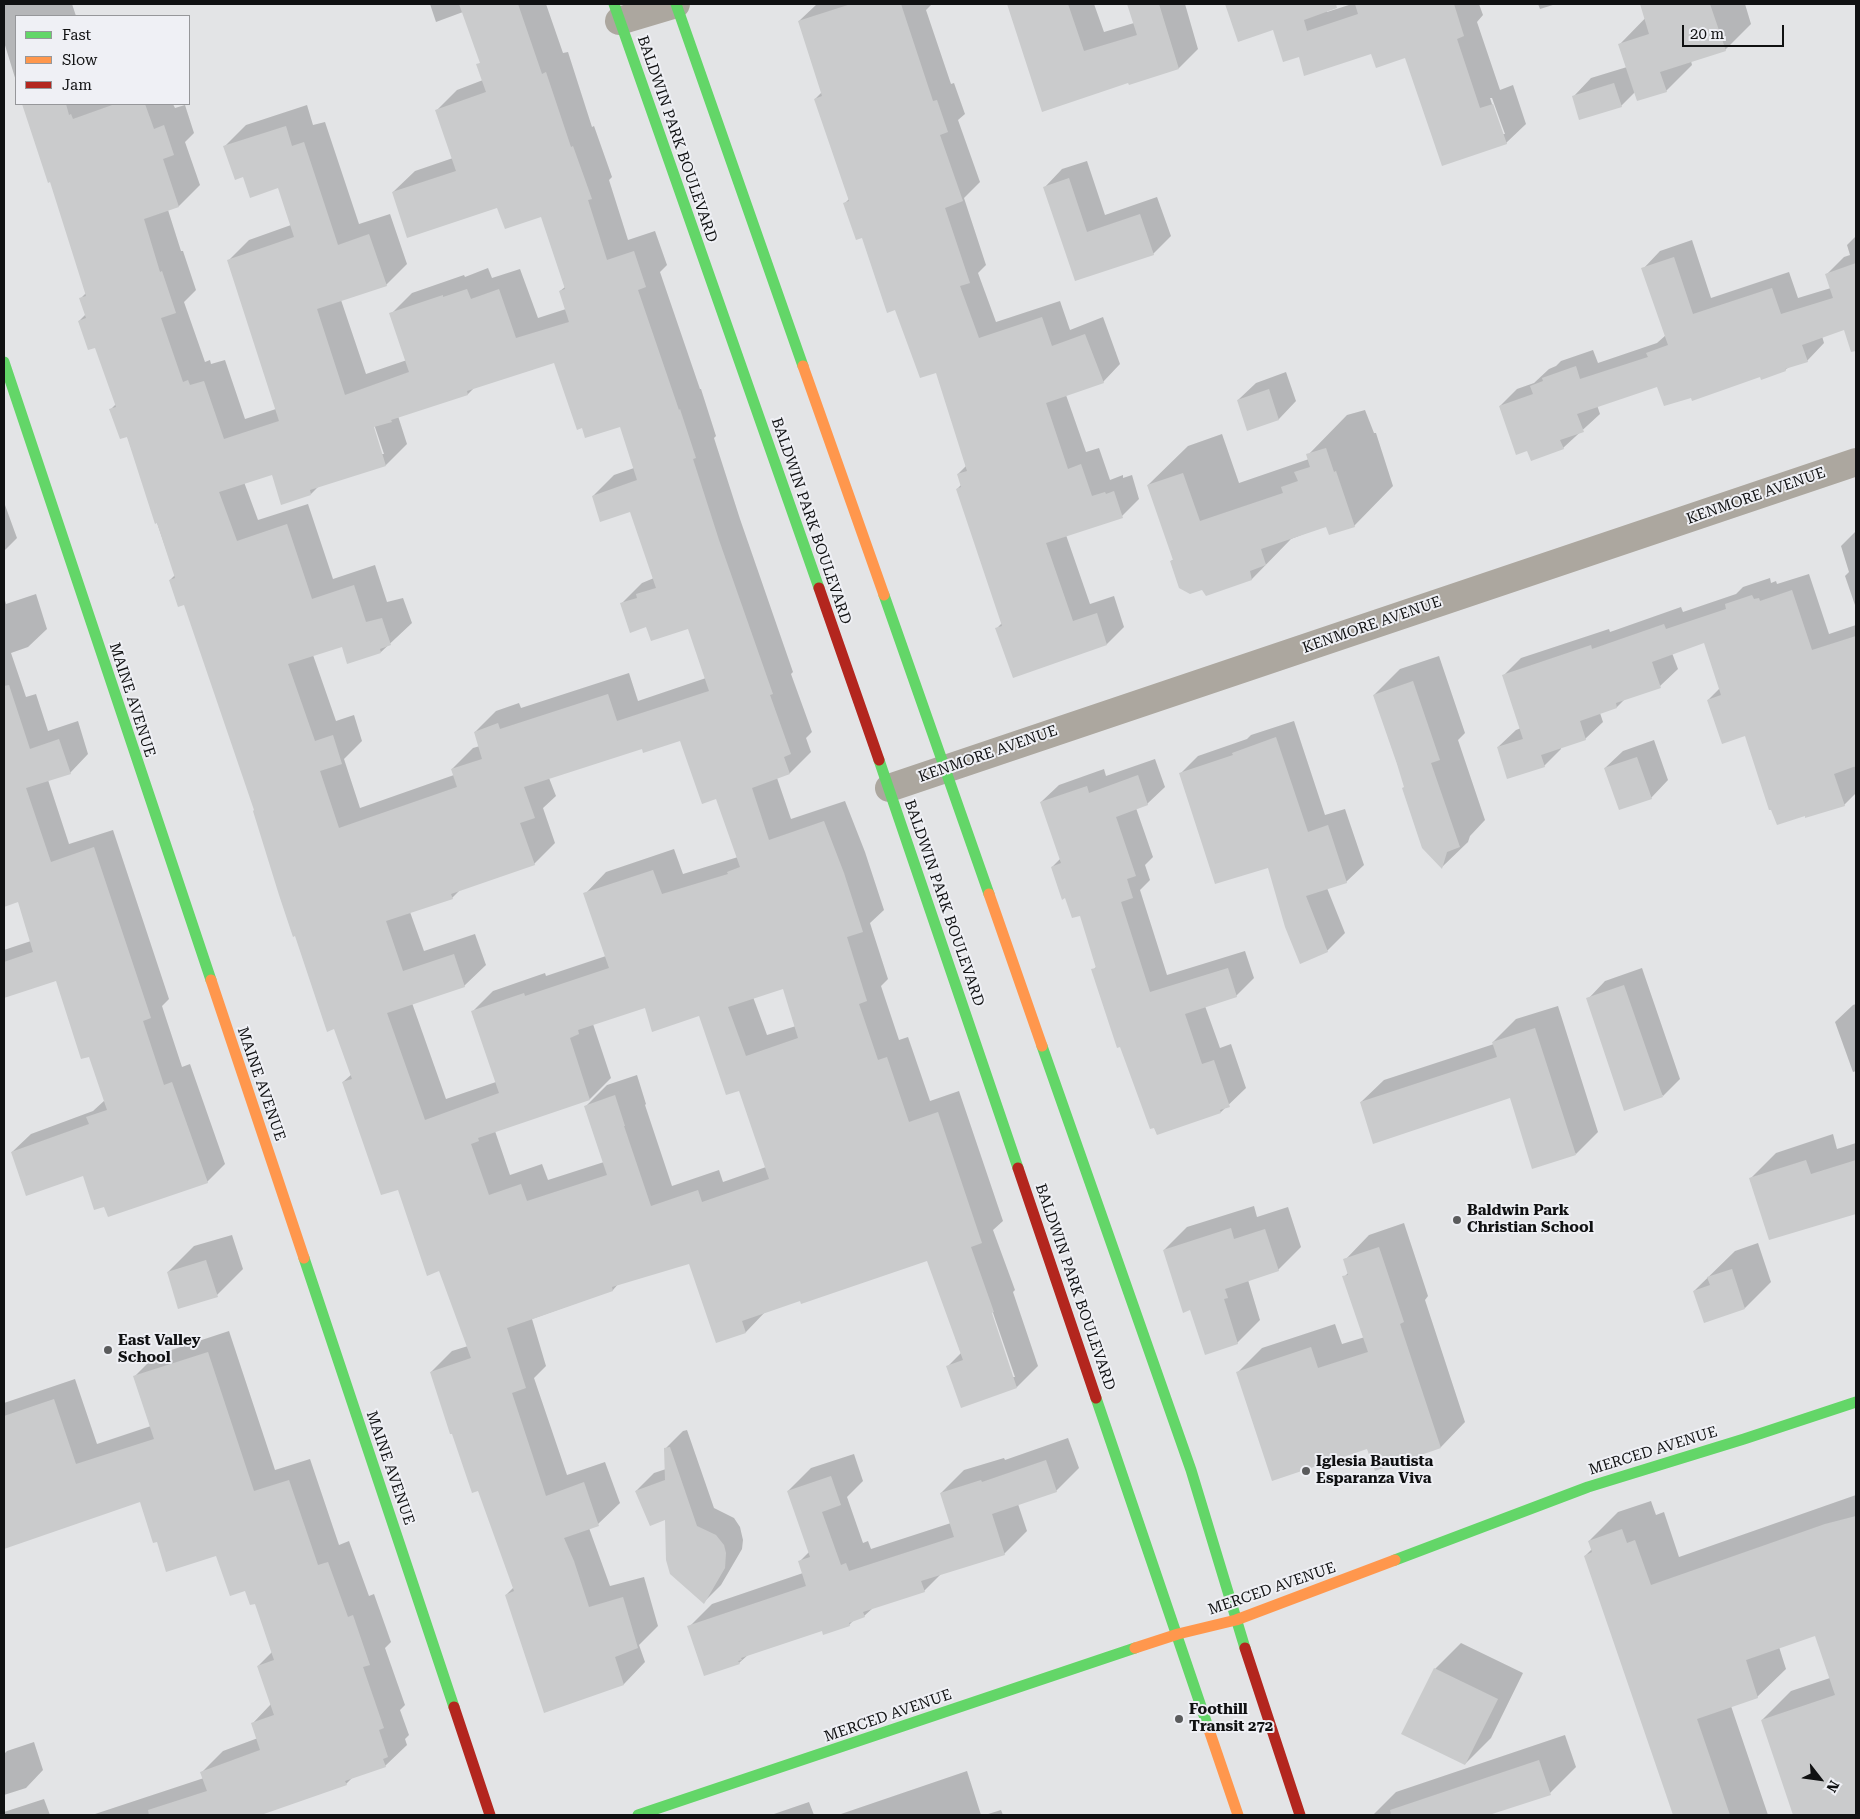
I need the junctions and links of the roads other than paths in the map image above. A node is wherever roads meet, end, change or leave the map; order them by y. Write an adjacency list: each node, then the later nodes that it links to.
1 (676, 4): 2 (street); 5 (main road)
2 (616, 12): 6 (main road, BALDWIN PARK BOULEVARD)
3 (4, 362): 10 (main road, MAINE AVENUE)
4 (1856, 462): 5 (street, KENMORE AVENUE)
5 (945, 768): 6 (street, KENMORE AVENUE); 8 (main road)
6 (889, 788): 9 (main road, BALDWIN PARK BOULEVARD)
7 (1856, 1402): 8 (main road, MERCED AVENUE)
8 (1236, 1620): 9 (main road, MERCED AVENUE); 13 (main road)
9 (1178, 1634): 11 (main road, MERCED AVENUE); 12 (main road, BALDWIN PARK BOULEVARD)
10 (490, 1815)
11 (638, 1815)
12 (1238, 1815)
13 (1300, 1815)

